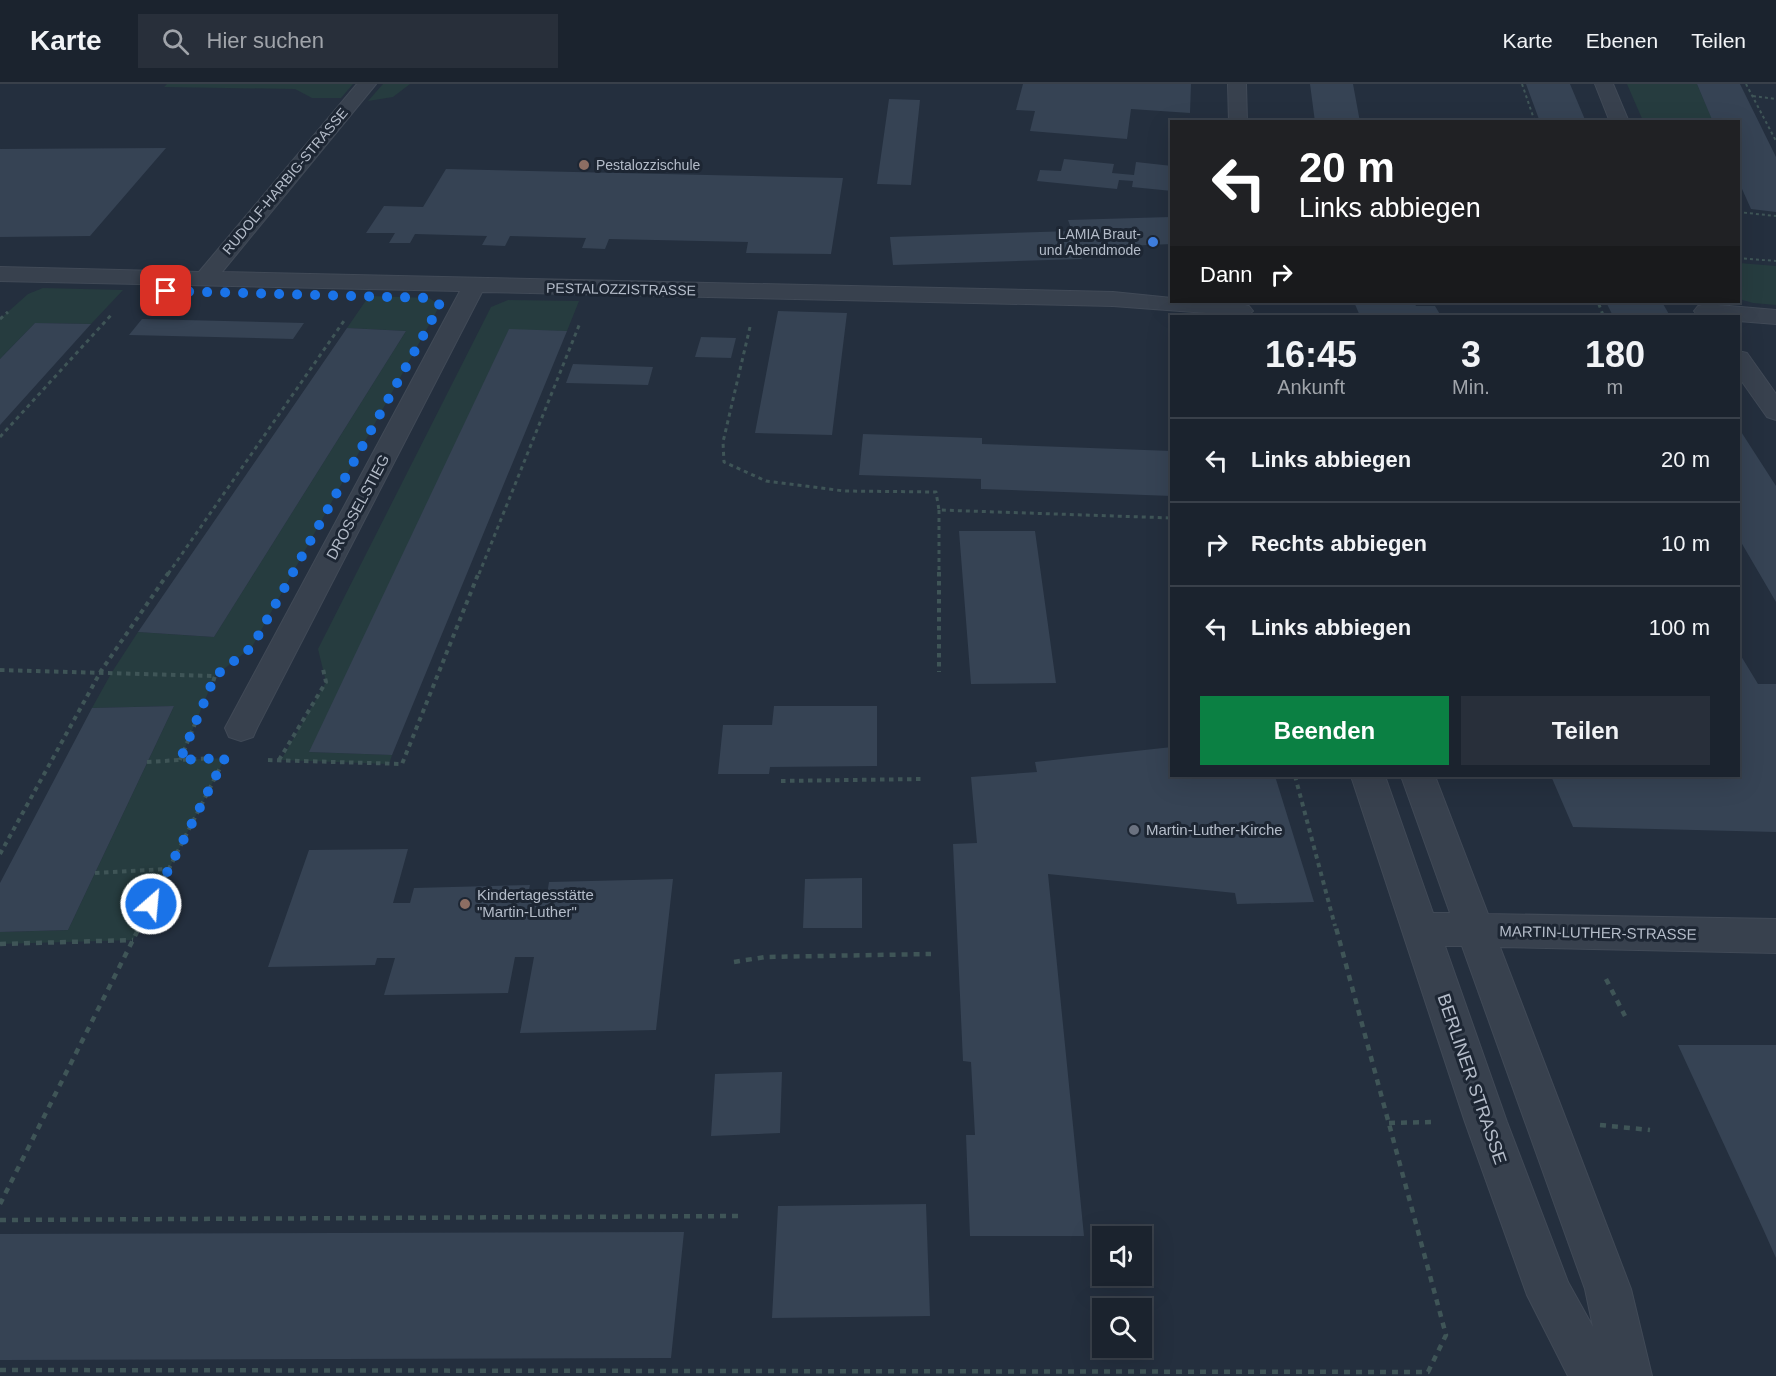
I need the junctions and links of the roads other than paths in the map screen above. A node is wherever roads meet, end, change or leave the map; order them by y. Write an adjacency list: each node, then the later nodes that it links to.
1 (366, 84): 7 (street, RUDOLF-HARBIG-STRASSE)
2 (1237, 84): 4 (street)
3 (1604, 84): 5 (street)
4 (1238, 120)
5 (1619, 120)
6 (10, 274): 7 (street, PESTALOZZISTRASSE); 9 (street)
7 (205, 279): 8 (street, PESTALOZZISTRASSE)
8 (474, 286): 11 (street, PESTALOZZISTRASSE); 15 (street, DROSSELSTIEG)
9 (0, 292)
10 (1706, 310): 12 (street)
11 (1240, 311)
12 (1776, 317)
13 (1740, 361): 14 (street)
14 (1776, 412)
15 (241, 728)
16 (1368, 777): 18 (street, BERLINER STRASSE)
17 (1418, 777): 19 (street)
18 (1420, 929): 19 (street, MARTIN-LUTHER-STRASSE); 21 (street, BERLINER STRASSE)
19 (1477, 931): 20 (street, MARTIN-LUTHER-STRASSE); 22 (street)
20 (1776, 936)
21 (1594, 1376)
22 (1628, 1376)

